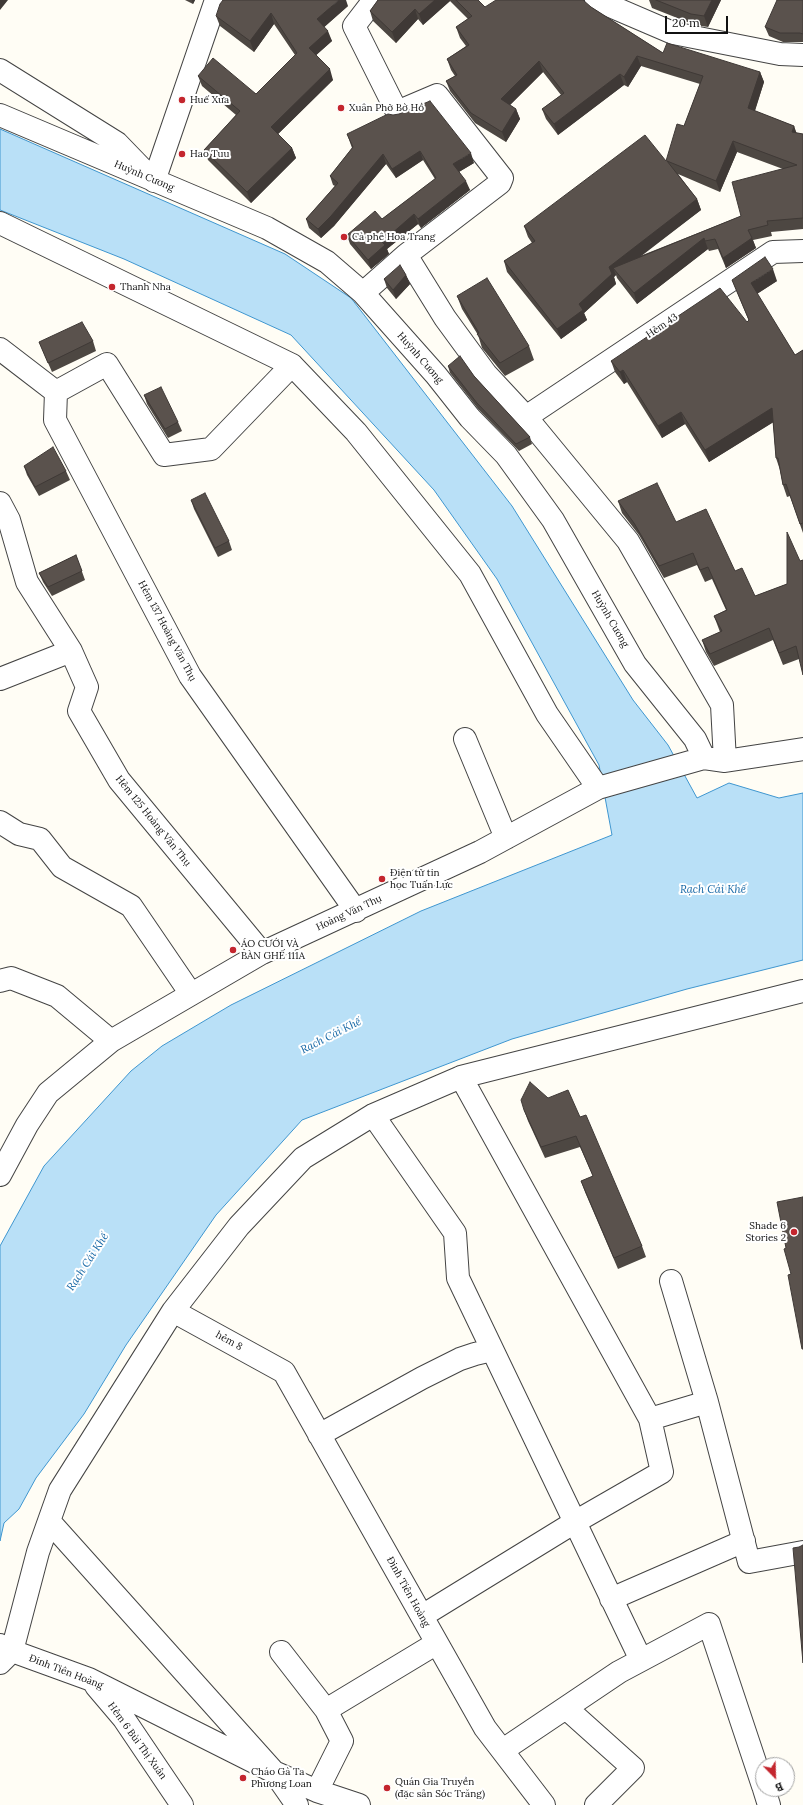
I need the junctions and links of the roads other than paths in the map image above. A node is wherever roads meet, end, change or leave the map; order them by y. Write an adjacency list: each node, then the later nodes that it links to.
1 (216, 0): 7 (street)
2 (374, 0): 10 (street)
3 (596, 0): 4 (street)
4 (803, 55)
5 (0, 70): 7 (street)
6 (0, 114): 7 (street, Huỳnh Cương)
7 (154, 180): 11 (street, Huỳnh Cương)
8 (0, 223): 13 (street)
9 (803, 251): 15 (street, Hẻm 43)
10 (406, 255): 11 (street); 15 (street)
11 (363, 293): 21 (street, Huỳnh Cương)
12 (0, 350): 14 (street)
13 (292, 365): 14 (street); 22 (street)
14 (56, 392): 25 (street, Hẻm 137 Hoàng Văn Thụ)
15 (526, 417): 21 (street)
16 (3, 516): 17 (street, Hẻm 125 Hoàng Văn Thụ)
17 (71, 650): 18 (street); 26 (street, Hẻm 125 Hoàng Văn Thụ)
18 (0, 679)
19 (465, 740): 24 (street)
20 (803, 749): 21 (street)
21 (714, 760): 22 (street, Hoàng Văn Thụ)
22 (598, 788): 24 (street, Hoàng Văn Thụ)
23 (0, 822): 29 (street)
24 (506, 838): 25 (street, Hoàng Văn Thụ)
25 (356, 910): 26 (street, Hoàng Văn Thụ)
26 (262, 953): 29 (street, Hoàng Văn Thụ)
27 (0, 981): 30 (street)
28 (803, 991): 31 (street)
29 (191, 994): 30 (street, Hoàng Văn Thụ)
30 (111, 1041): 33 (street, Hoàng Văn Thụ)
31 (461, 1077): 32 (street); 39 (street)
32 (373, 1115): 35 (street); 36 (street)
33 (1, 1171)
34 (671, 1281): 38 (street)
35 (173, 1311): 37 (street, hẻm 8); 41 (street)
36 (492, 1350): 40 (street); 42 (street)
37 (284, 1372): 40 (street, Đinh Tiên Hoàng)
38 (707, 1402): 39 (street); 43 (street)
39 (650, 1419): 42 (street)
40 (319, 1435): 46 (street, Đinh Tiên Hoàng)
41 (49, 1521): 49 (street); 56 (street)
42 (575, 1522): 45 (street); 46 (street)
43 (744, 1541): 44 (street); 45 (street)
44 (803, 1552)
45 (611, 1599): 50 (street)
46 (422, 1616): 47 (street, Đinh Tiên Hoàng)
47 (437, 1642): 53 (street); 54 (street, Đinh Tiên Hoàng)
48 (281, 1652): 53 (street)
49 (4, 1653): 51 (street, Đinh Tiên Hoàng)
50 (641, 1660): 52 (street); 55 (street)
51 (89, 1679): 56 (street, Đinh Tiên Hoàng); 58 (street, Hẻm 6 Bùi Thị Xuân)
52 (566, 1708): 54 (street); 62 (street)
53 (326, 1710): 57 (street)
54 (503, 1750): 61 (street, Đinh Tiên Hoàng)
55 (755, 1764)
56 (274, 1772): 57 (street, Đinh Tiên Hoàng); 59 (street)
57 (317, 1791): 60 (street, Đinh Tiên Hoàng)
58 (182, 1805)
59 (297, 1805)
60 (359, 1805)
61 (544, 1805)
62 (596, 1805)

